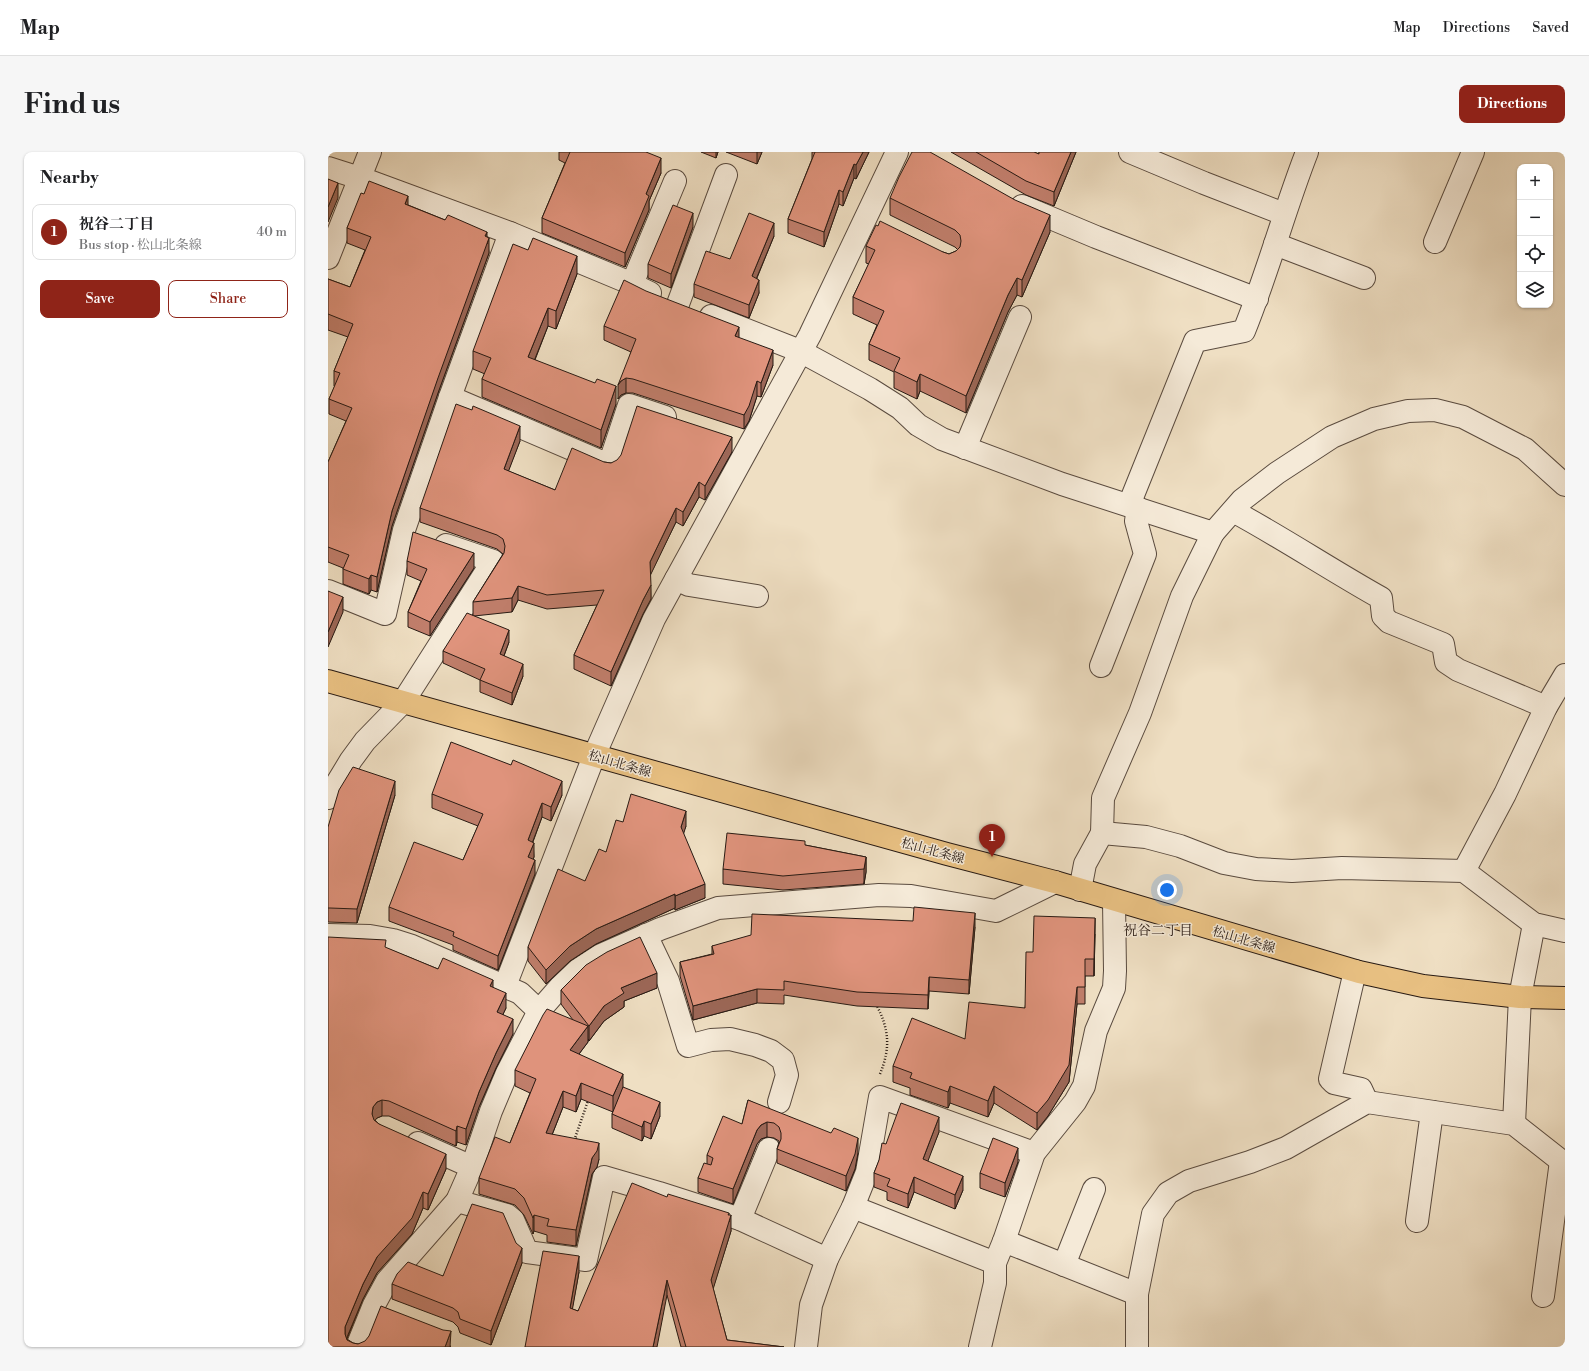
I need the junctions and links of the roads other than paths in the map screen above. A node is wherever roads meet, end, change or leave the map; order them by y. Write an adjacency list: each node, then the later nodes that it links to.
1 (370, 152): 8 (street)
2 (1130, 152): 11 (street)
3 (1307, 152): 11 (street)
4 (1473, 152): 15 (street)
5 (892, 154): 12 (street)
6 (328, 168): 8 (street)
7 (726, 175): 21 (street)
8 (359, 178): 14 (street); 17 (street)
9 (675, 181): 19 (street)
10 (1008, 198): 20 (street)
11 (1284, 214): 16 (street)
12 (866, 217): 13 (street); 23 (street)
13 (887, 228)
14 (510, 233): 19 (street); 24 (street)
15 (1435, 242)
16 (1275, 244): 18 (street); 20 (street)
17 (328, 258)
18 (1364, 278)
19 (632, 284): 21 (street)
20 (1257, 299): 28 (street)
21 (678, 304): 23 (street)
22 (1020, 317): 26 (street)
23 (800, 351): 26 (street); 32 (street)
24 (450, 397): 25 (street); 30 (street)
25 (682, 422)
26 (965, 448): 28 (street)
27 (1565, 485): 29 (street)
28 (1134, 506): 31 (street); 35 (street)
29 (1233, 511): 31 (street); 39 (street)
30 (404, 530): 33 (street); 38 (street)
31 (1214, 533): 42 (street)
32 (676, 579): 34 (street); 40 (street)
33 (328, 591)
34 (757, 596)
35 (1101, 666)
36 (1565, 675): 39 (street)
37 (328, 681): 38 (main road, 松山北条線)
38 (403, 702): 40 (main road, 松山北条線); 41 (street)
39 (1546, 707): 43 (street)
40 (594, 756): 44 (main road, 松山北条線); 52 (street)
41 (328, 798)
42 (1102, 833): 43 (street); 45 (street)
43 (1464, 871): 47 (street)
44 (1054, 882): 45 (main road, 松山北条線); 50 (street)
45 (1080, 890): 46 (main road, 松山北条線)
46 (1114, 901): 51 (main road, 松山北条線); 62 (street)
47 (1534, 924): 48 (street); 53 (street)
48 (1565, 931)
49 (328, 935): 52 (street)
50 (646, 935): 55 (street); 56 (street)
51 (1355, 971): 53 (main road, 松山北条線); 57 (street)
52 (505, 986): 55 (street)
53 (1520, 997): 54 (main road, 松山北条線); 59 (street)
54 (1565, 998)
55 (539, 1011): 64 (street)
56 (779, 1102)
57 (1367, 1102): 58 (street); 74 (street)
58 (1432, 1112): 59 (street); 69 (street)
59 (1514, 1124): 63 (street)
60 (397, 1134): 64 (street)
61 (769, 1149): 68 (street)
62 (1034, 1152): 67 (street); 70 (street)
63 (1563, 1163): 75 (street)
64 (472, 1167): 66 (street)
65 (1094, 1189): 73 (street)
66 (457, 1202): 68 (street); 76 (street)
67 (853, 1207): 71 (street); 72 (street)
68 (740, 1219): 71 (street)
69 (1417, 1221)
70 (1004, 1241): 72 (street); 73 (street)
71 (827, 1259): 77 (street)
72 (995, 1263): 78 (street)
73 (1064, 1265): 74 (street)
74 (1137, 1294): 79 (street)
75 (1543, 1296)
76 (357, 1347)
77 (806, 1347)
78 (980, 1347)
79 (1137, 1347)

